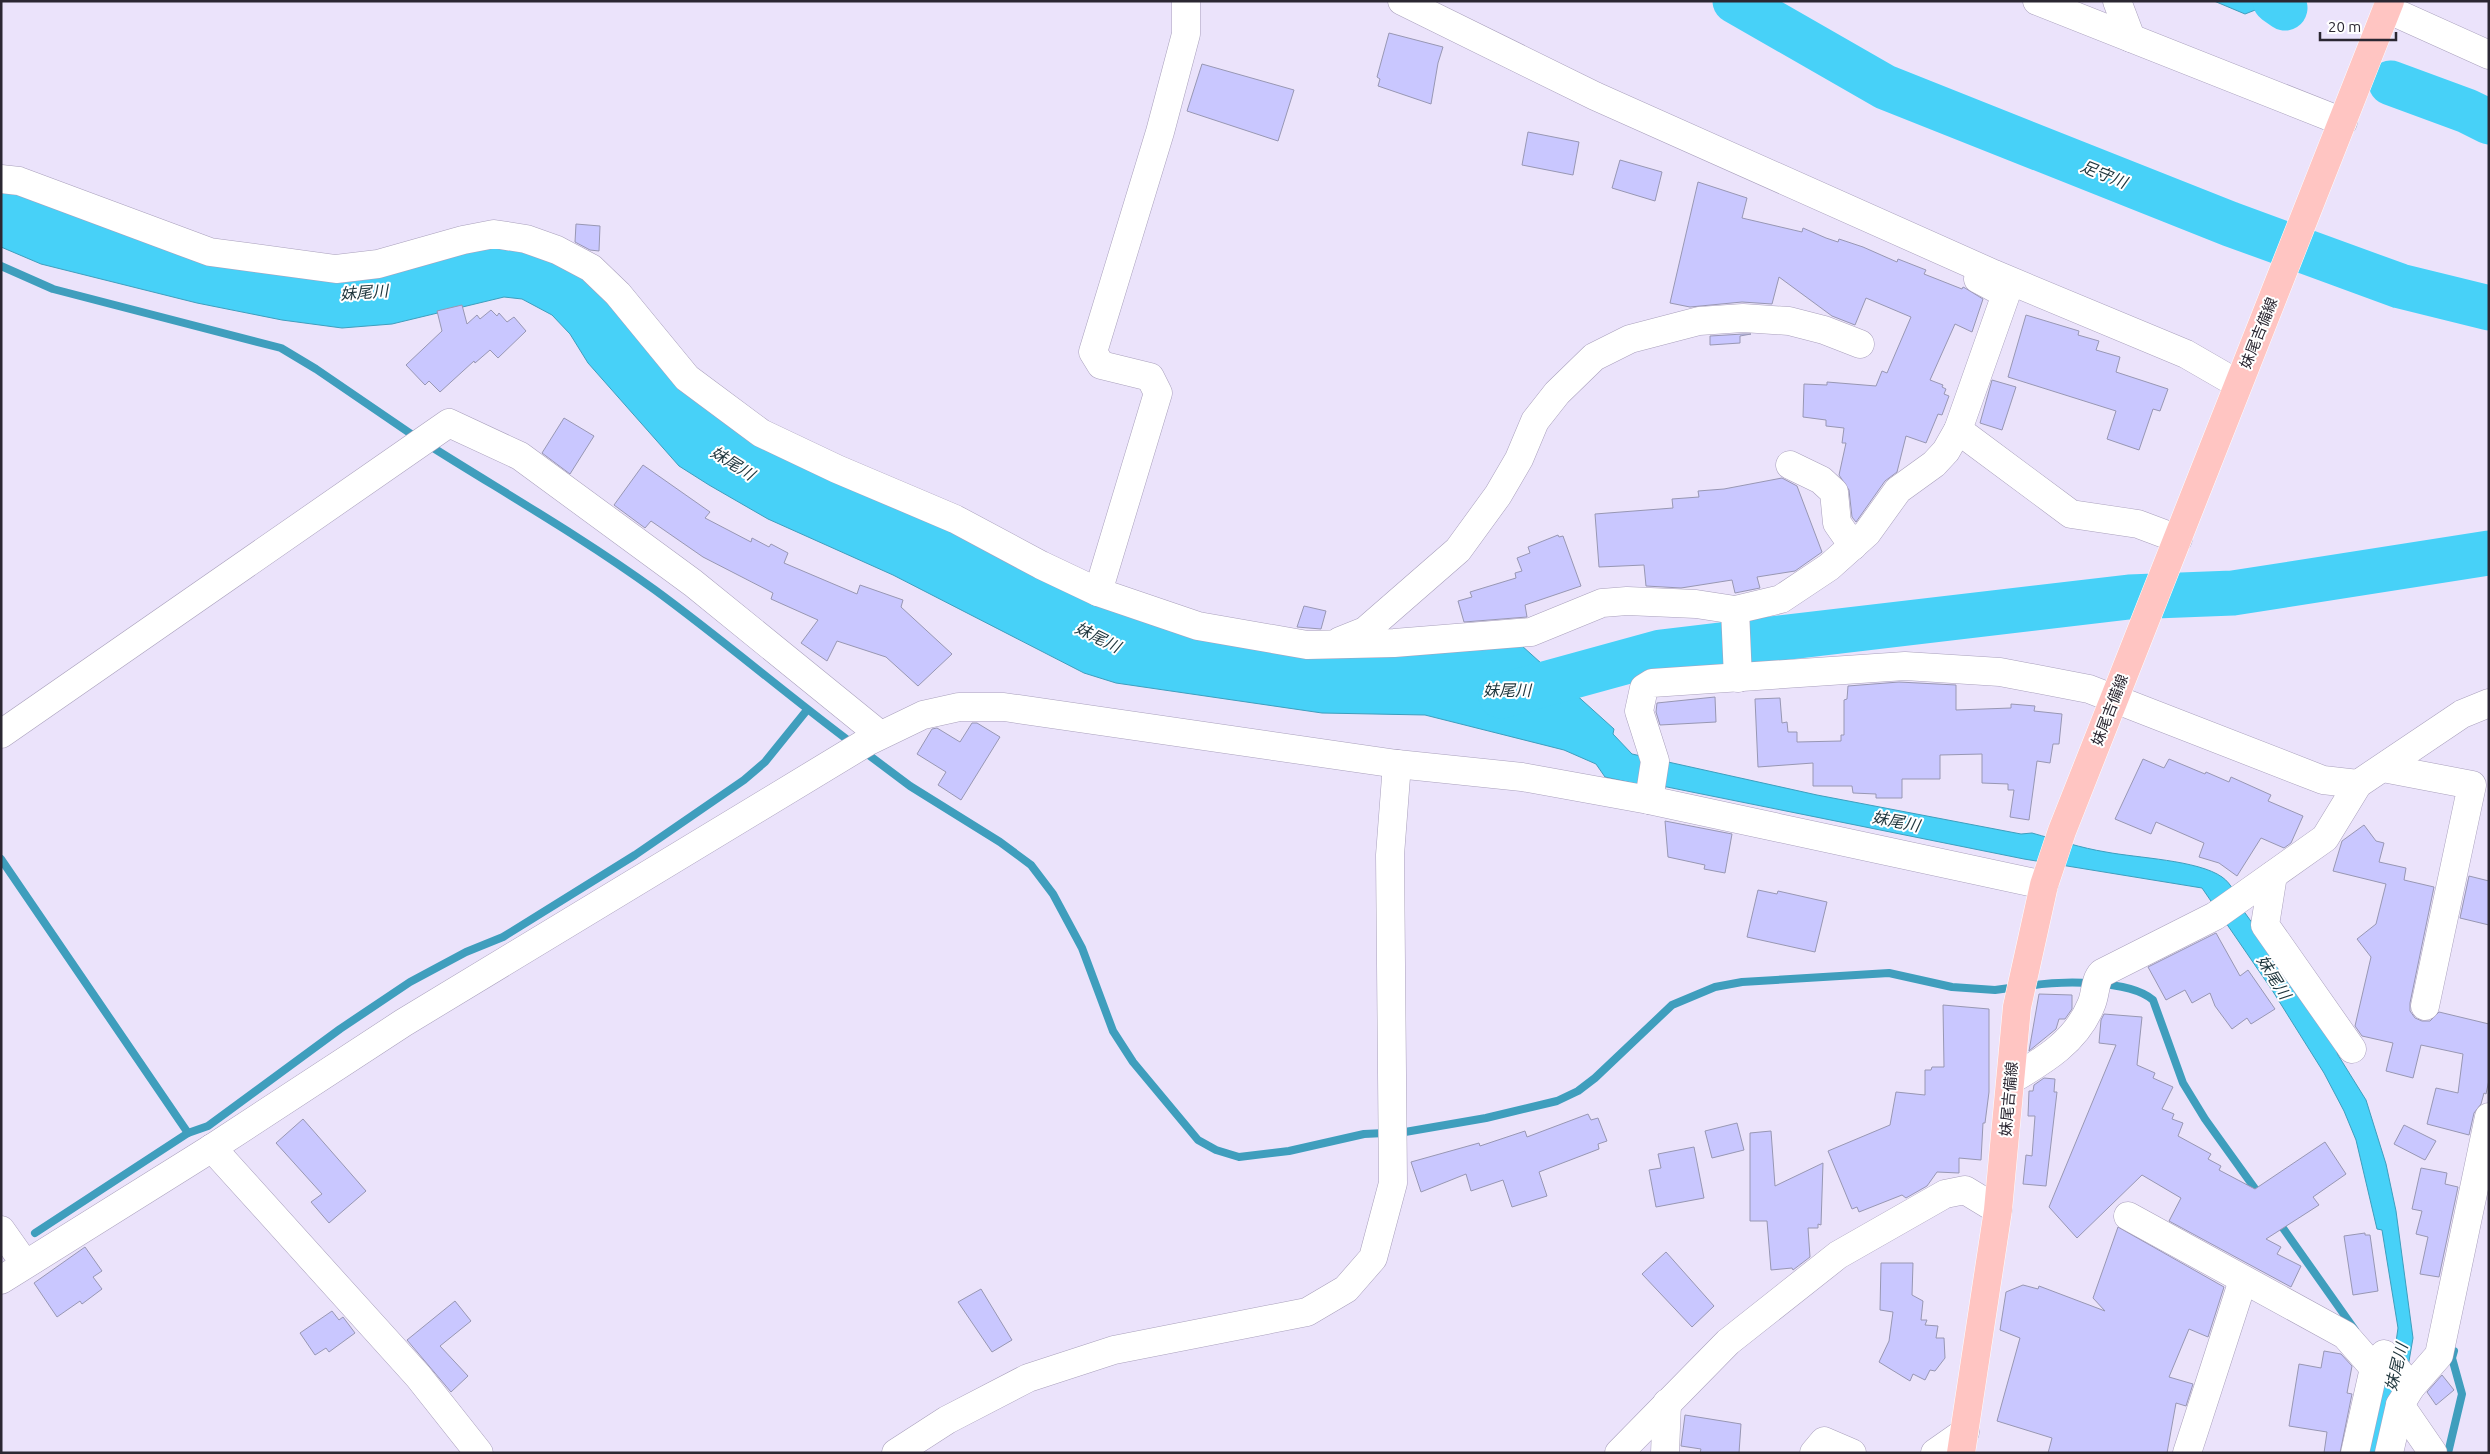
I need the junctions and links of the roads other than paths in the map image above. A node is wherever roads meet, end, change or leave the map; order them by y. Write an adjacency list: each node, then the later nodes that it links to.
1 (1186, 1): 17 (street)
2 (1402, 1): 10 (street)
3 (2037, 1): 6 (street)
4 (2117, 1): 6 (street)
5 (2389, 5): 7 (street); 8 (main road, 妹尾吉備線)
6 (2131, 38): 8 (street)
7 (2489, 55)
8 (2341, 128): 12 (main road, 妹尾吉備線)
9 (1, 179): 17 (street)
10 (1930, 246): 12 (street); 13 (street)
11 (1860, 344): 19 (street)
12 (2242, 376): 16 (main road, 妹尾吉備線)
13 (1958, 430): 15 (street); 16 (street)
14 (1790, 465): 15 (street)
15 (1853, 546): 18 (street)
16 (2174, 550): 21 (main road, 妹尾吉備線)
17 (1098, 592): 19 (street)
18 (1735, 615): 19 (street); 20 (street)
19 (1332, 644)
20 (1738, 673): 21 (street); 29 (street)
21 (2114, 700): 30 (street); 32 (main road, 妹尾吉備線)
22 (2489, 703): 24 (street)
23 (2489, 720): 24 (street)
24 (2439, 730): 28 (street)
25 (1, 734): 26 (street)
26 (865, 743): 27 (street); 37 (street)
27 (1397, 764): 29 (street); 49 (street)
28 (2383, 768): 30 (street); 33 (street)
29 (1652, 782): 32 (street)
30 (2358, 784): 31 (street)
31 (2274, 875): 34 (street); 35 (street)
32 (2047, 877): 35 (main road, 妹尾吉備線)
33 (2425, 1006)
34 (2352, 1049)
35 (2010, 1080): 39 (main road, 妹尾吉備線)
36 (2489, 1117): 38 (street)
37 (212, 1148): 42 (street); 48 (street)
38 (2485, 1154): 45 (street)
39 (1998, 1210): 46 (street); 47 (main road, 妹尾吉備線)
40 (2128, 1216): 44 (street)
41 (1, 1230): 42 (street)
42 (25, 1264): 43 (street)
43 (1, 1280)
44 (2243, 1280): 45 (street); 55 (street)
45 (2395, 1379): 56 (street); 57 (street); 58 (street)
46 (1666, 1403): 50 (street); 51 (street)
47 (1963, 1443): 54 (street)
48 (479, 1453)
49 (896, 1453)
50 (1618, 1453)
51 (1665, 1453)
52 (1814, 1453): 53 (street)
53 (1852, 1453)
54 (1935, 1453)
55 (2187, 1453)
56 (2355, 1453)
57 (2389, 1453)
58 (2433, 1453)

